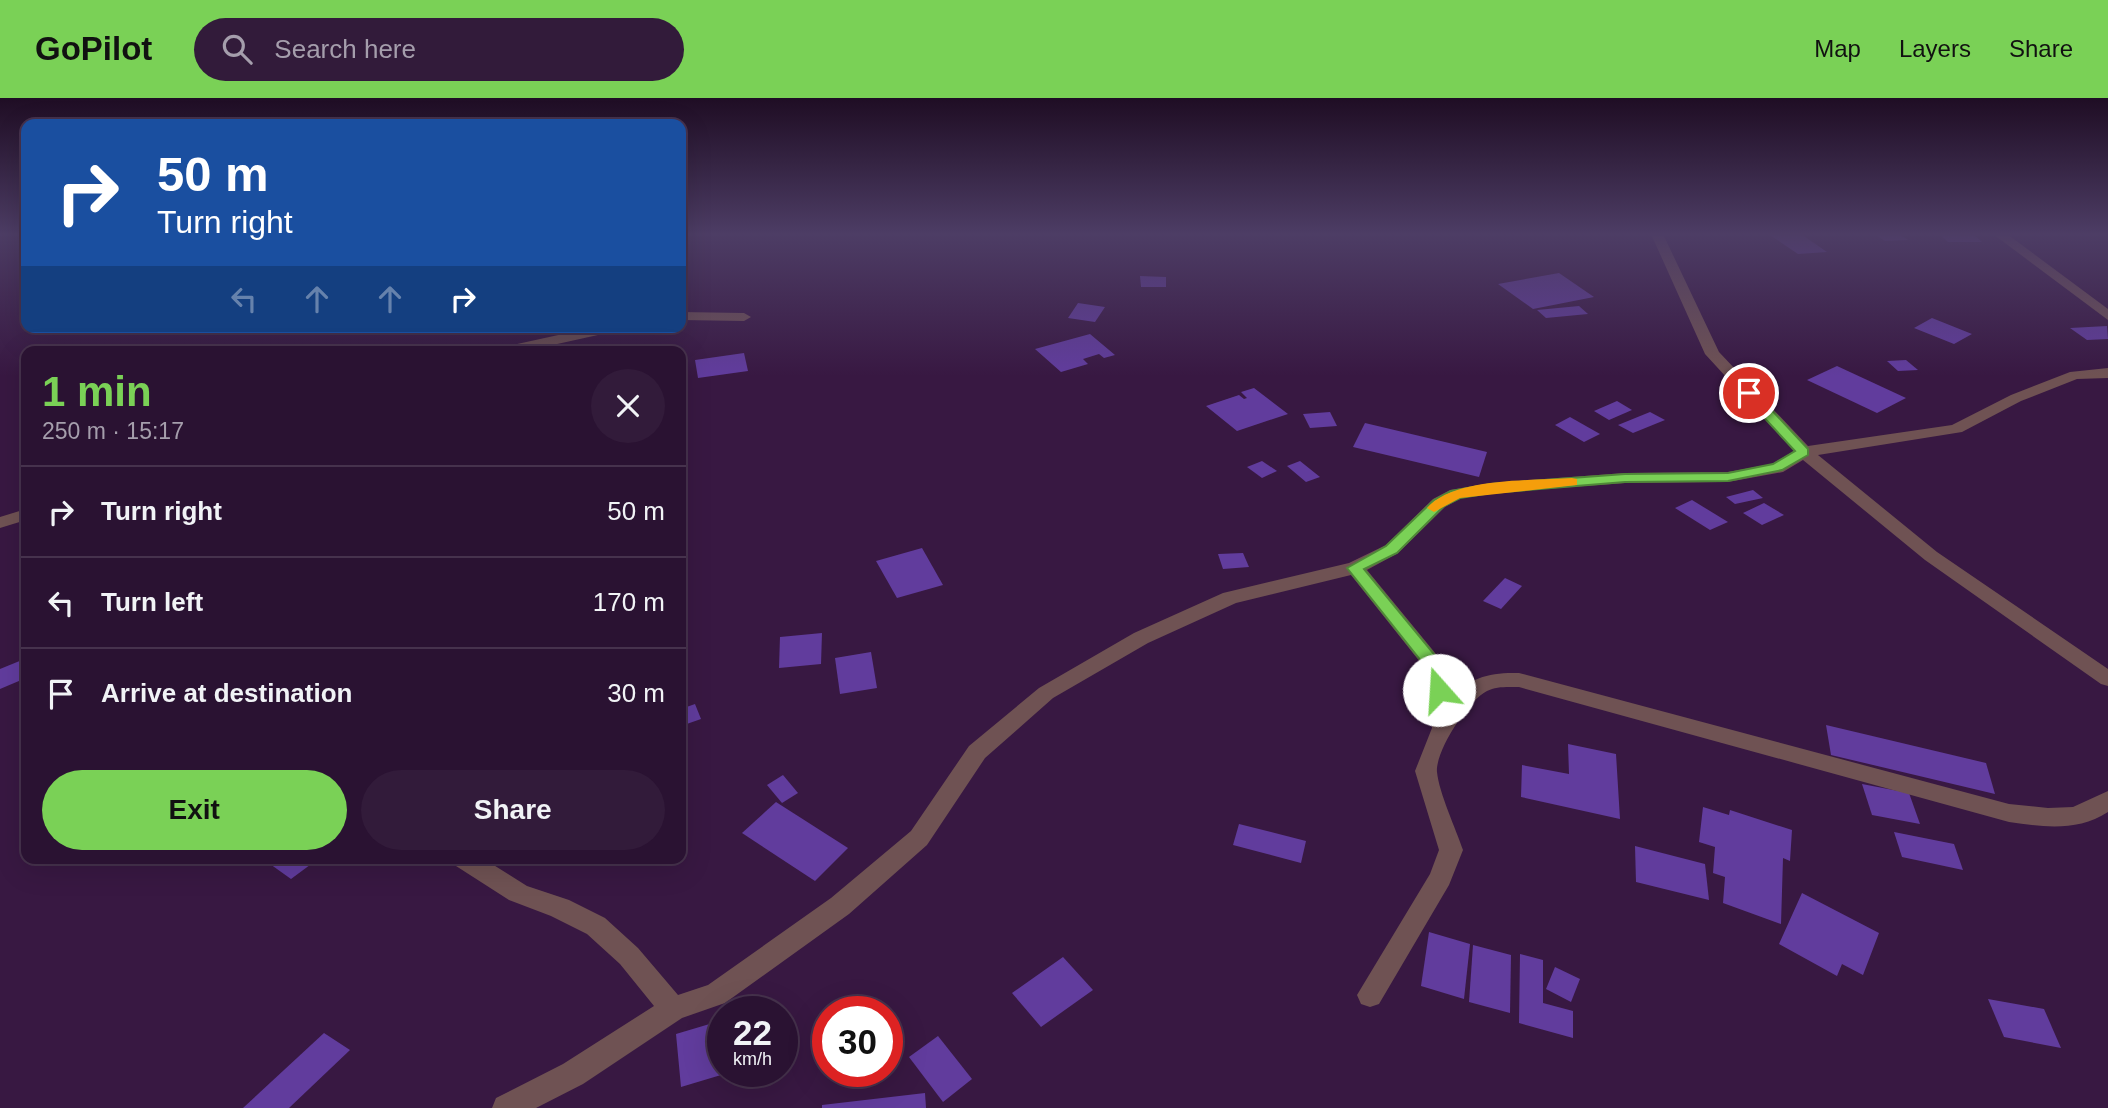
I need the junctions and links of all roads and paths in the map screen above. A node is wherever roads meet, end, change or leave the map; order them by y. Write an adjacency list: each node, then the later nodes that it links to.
1 (1679, 281): 9 (street)
2 (2062, 281): 4 (street)
3 (686, 316): 5 (street)
4 (2108, 316)
5 (744, 317)
6 (588, 333): 7 (street)
7 (527, 346)
8 (2108, 373): 9 (street)
9 (1804, 452): 12 (street); 13 (street)
10 (21, 516): 11 (street)
11 (0, 523)
12 (1355, 568): 14 (street); 18 (street)
13 (2108, 679)
14 (1443, 731): 15 (street); 17 (street)
15 (2108, 800)
16 (472, 864): 18 (street)
17 (1370, 995)
18 (673, 1009): 19 (street)
19 (506, 1108)

